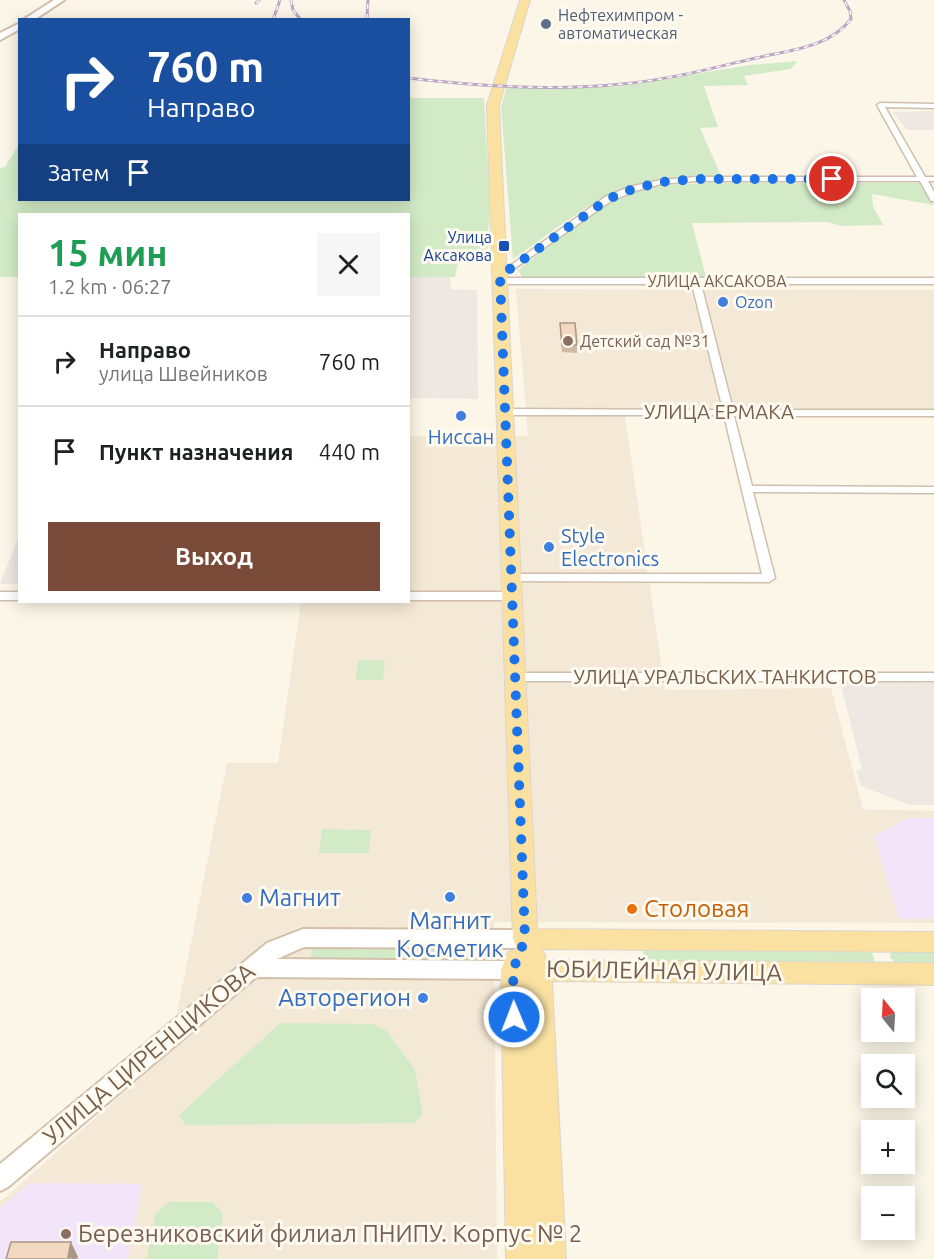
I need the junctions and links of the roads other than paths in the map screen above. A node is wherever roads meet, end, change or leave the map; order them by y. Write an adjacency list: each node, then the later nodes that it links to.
1 (60, 0): 3 (street)
2 (525, 0): 10 (main road)
3 (30, 18)
4 (18, 26): 5 (street)
5 (0, 37)
6 (934, 106): 7 (street)
7 (922, 179): 8 (street); 9 (street); 10 (street)
8 (934, 179)
9 (934, 199)
10 (500, 279): 11 (street, УЛИЦА АКСАКОВА); 13 (main road)
11 (696, 281): 12 (street, УЛИЦА АКСАКОВА); 14 (street)
12 (934, 281)
13 (505, 412): 14 (street, УЛИЦА ЕРМАКА); 18 (main road)
14 (728, 412): 15 (street, УЛИЦА ЕРМАКА); 16 (street)
15 (934, 413)
16 (747, 489): 17 (street); 18 (street)
17 (934, 490)
18 (512, 587): 21 (street); 22 (main road)
19 (0, 596): 20 (street)
20 (18, 596)
21 (410, 596)
22 (515, 677): 23 (street, УЛИЦА УРАЛЬСКИХ ТАНКИСТОВ); 24 (main road)
23 (934, 677)
24 (525, 939): 25 (main road, ЮБИЛЕЙНАЯ УЛИЦА); 26 (street, УЛИЦА ЦИРЕНЩИКОВА); 27 (main road)
25 (934, 942)
26 (250, 968): 27 (street, ЮБИЛЕЙНАЯ УЛИЦА); 29 (street, УЛИЦА ЦИРЕНЩИКОВА)
27 (526, 970): 28 (main road, ЮБИЛЕЙНАЯ УЛИЦА); 30 (main road); 31 (main road)
28 (934, 974)
29 (0, 1179)
30 (521, 1259)
31 (551, 1259)

